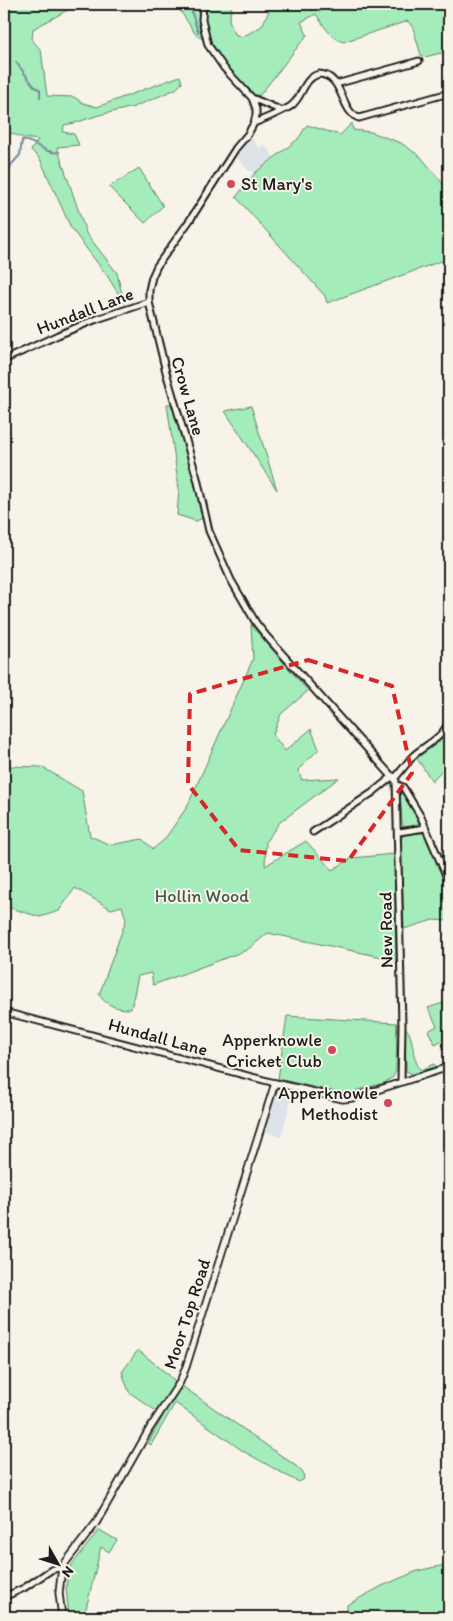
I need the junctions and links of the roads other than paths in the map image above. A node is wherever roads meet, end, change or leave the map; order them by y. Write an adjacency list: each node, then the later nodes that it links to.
1 (202, 4): 5 (street)
2 (418, 61): 3 (street)
3 (336, 84): 4 (street); 6 (street)
4 (449, 93)
5 (252, 98): 6 (street); 7 (street)
6 (280, 110): 7 (street)
7 (254, 123): 8 (street, Crow Lane)
8 (149, 302): 9 (street, Hundall Lane); 11 (street, Crow Lane)
9 (4, 360)
10 (449, 720): 11 (street)
11 (394, 777): 12 (street, New Road); 14 (street)
12 (398, 785): 13 (street); 15 (street, New Road)
13 (425, 828): 15 (street); 16 (street)
14 (312, 832)
15 (398, 832): 19 (street, New Road)
16 (449, 882)
17 (4, 1012): 20 (street, Hundall Lane)
18 (449, 1067): 19 (street, Hundall Lane)
19 (402, 1082): 20 (street, Hundall Lane)
20 (274, 1083): 21 (street, Moor Top Road)
21 (62, 1568): 22 (street); 23 (street)
22 (4, 1597)
23 (62, 1617)

